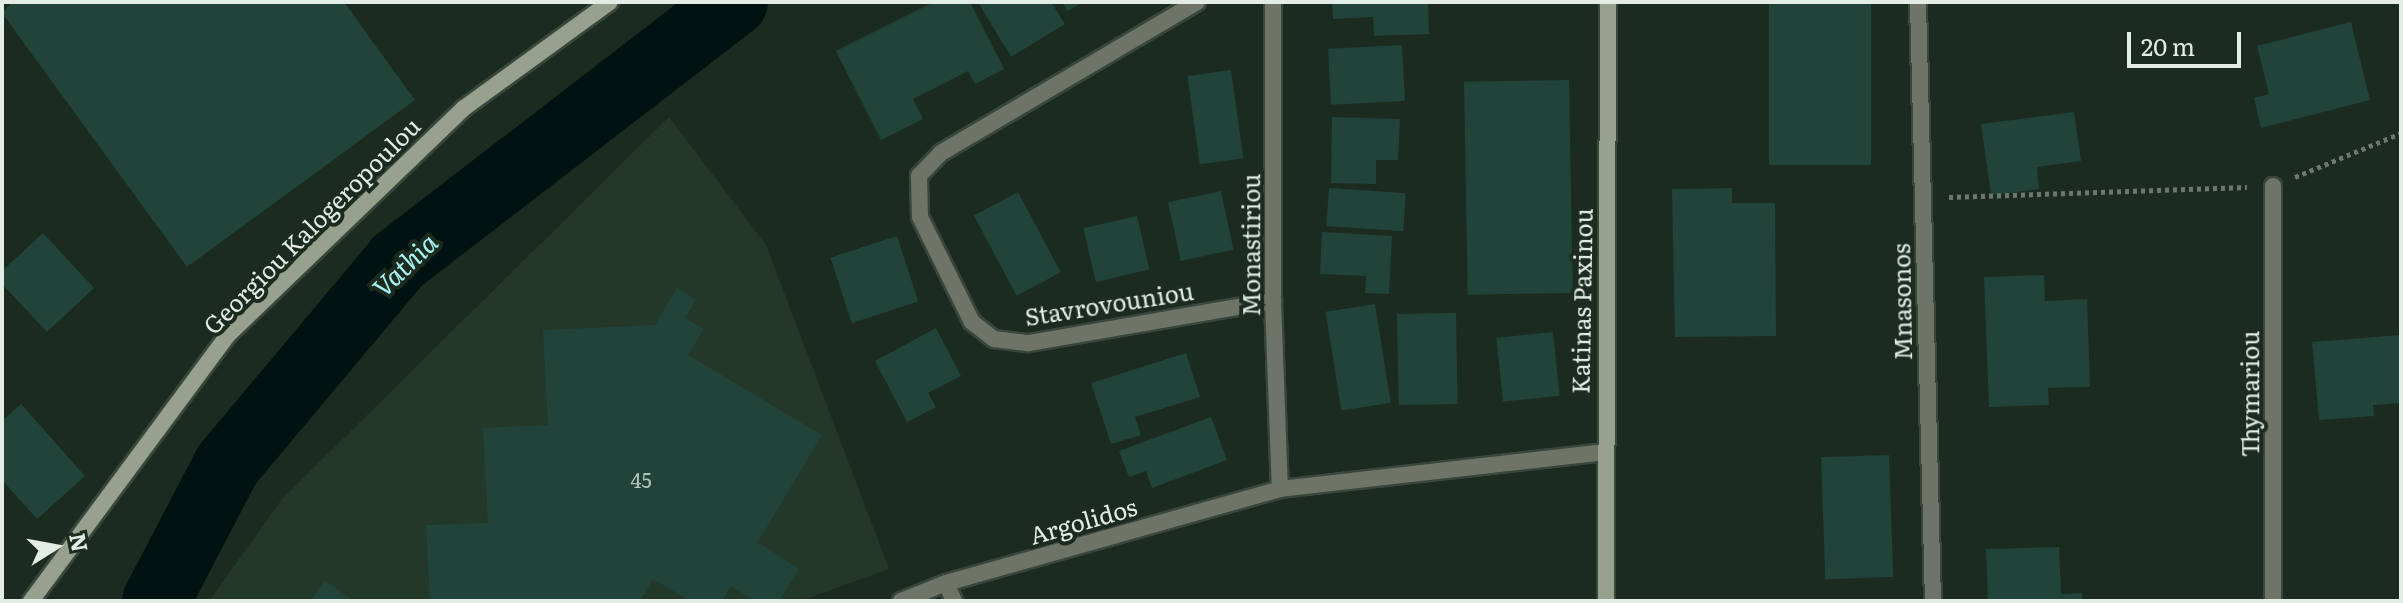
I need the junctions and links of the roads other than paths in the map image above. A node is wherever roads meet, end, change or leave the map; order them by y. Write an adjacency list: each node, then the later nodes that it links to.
1 (610, 2): 11 (street, Georgiou Kalogeropoulou)
2 (1197, 2): 7 (street, Stavrovouniou)
3 (1273, 2): 7 (street, Monastiriou)
4 (1608, 2): 8 (street, Katinas Paxinou)
5 (1918, 2): 15 (street, Mnasonos)
6 (2273, 186): 16 (street, Thymariou)
7 (1273, 301): 9 (street, Monastiriou)
8 (1604, 452): 9 (street, Argolidos); 14 (street, Katinas Paxinou)
9 (1280, 489): 10 (street, Argolidos)
10 (946, 583): 12 (street, Argolidos); 13 (street)
11 (31, 601)
12 (901, 601)
13 (954, 601)
14 (1606, 601)
15 (1933, 601)
16 (2273, 601)

